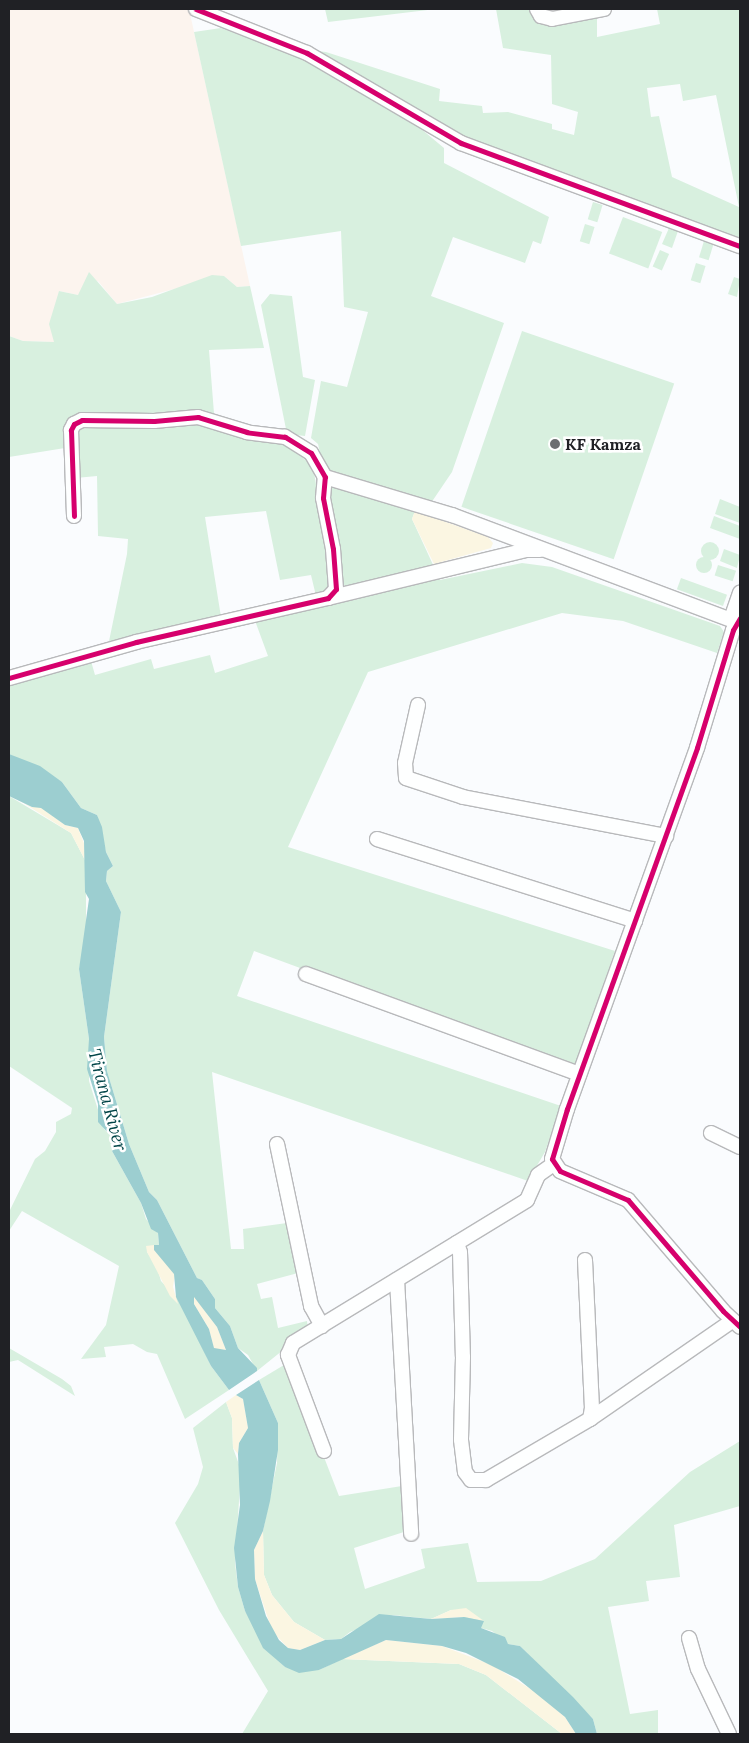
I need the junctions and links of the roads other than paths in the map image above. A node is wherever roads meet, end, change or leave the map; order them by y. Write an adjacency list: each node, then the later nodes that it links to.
1 (196, 9): 4 (street)
2 (537, 9): 3 (street)
3 (604, 9)
4 (740, 246)
5 (325, 477): 6 (street); 7 (street); 11 (street)
6 (74, 516)
7 (495, 531): 8 (street); 9 (street)
8 (553, 552): 9 (street); 12 (street)
9 (490, 559): 11 (street)
10 (740, 593): 12 (street)
11 (328, 598): 13 (street)
12 (736, 619): 15 (street)
13 (9, 678)
14 (418, 705): 15 (street)
15 (666, 836): 17 (street)
16 (377, 839): 17 (street)
17 (635, 921): 19 (street)
18 (306, 974): 19 (street)
19 (579, 1074): 23 (street)
20 (711, 1133): 22 (street)
21 (277, 1144): 28 (street)
22 (740, 1147)
23 (554, 1164): 24 (street); 27 (street)
24 (457, 1243): 26 (street); 29 (street)
25 (585, 1260): 29 (street)
26 (397, 1280): 28 (street); 31 (street)
27 (736, 1324): 29 (street)
28 (322, 1326): 30 (street)
29 (590, 1419)
30 (324, 1451)
31 (410, 1534)
32 (689, 1638): 33 (street)
33 (729, 1734)

